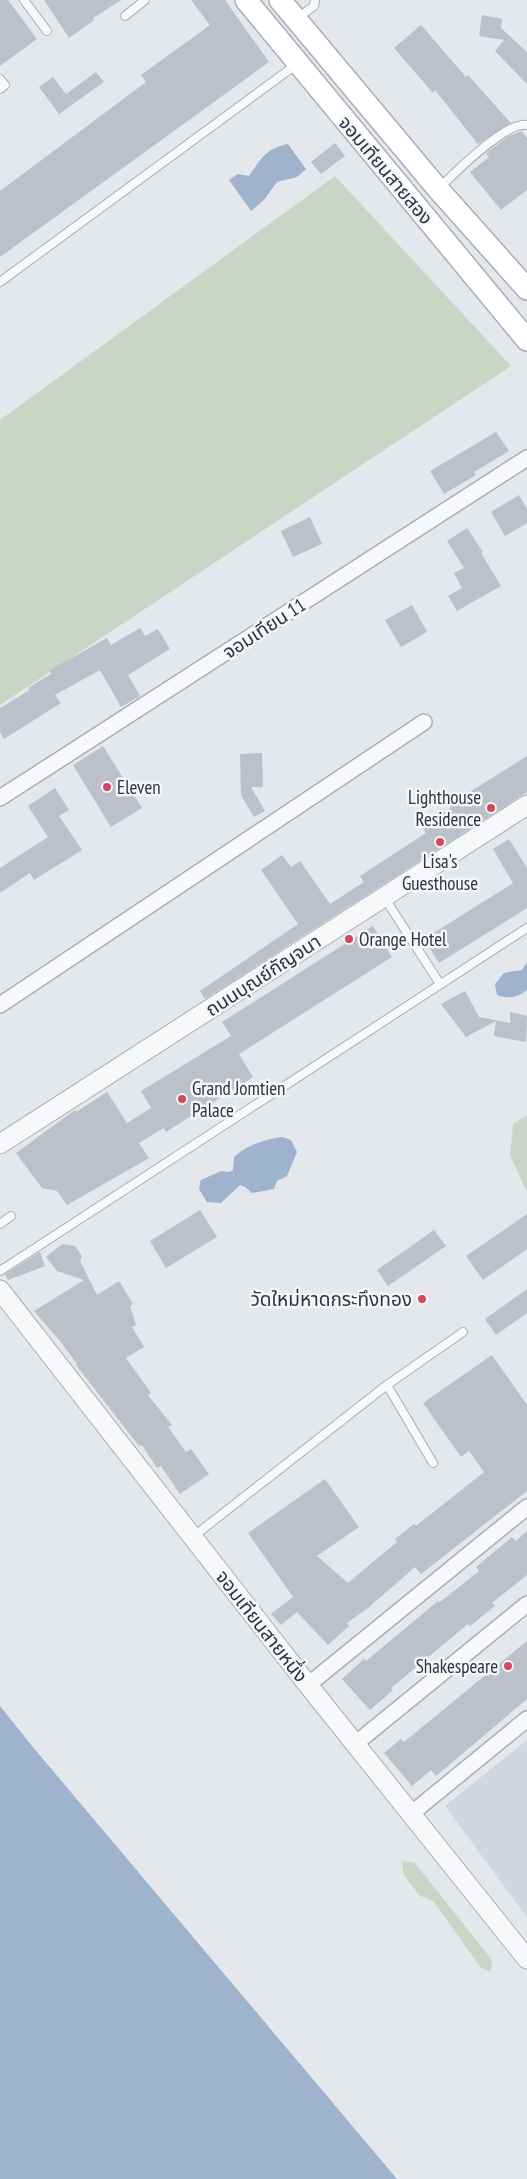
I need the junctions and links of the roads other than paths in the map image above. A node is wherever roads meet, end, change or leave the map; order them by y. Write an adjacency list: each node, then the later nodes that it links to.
1 (24, 0): 8 (lane)
2 (145, 0): 6 (lane)
3 (246, 0): 9 (main road, จอมเทียนสายสอง)
4 (280, 0): 7 (main road, จอมเทียนสายสอง)
5 (314, 0): 7 (lane)
6 (125, 16)
7 (296, 19): 13 (main road, จอมเทียนสายสอง)
8 (47, 31)
9 (297, 63): 14 (lane); 16 (main road, จอมเทียนสายสอง)
10 (0, 79): 11 (lane)
11 (0, 89)
12 (527, 125): 13 (lane)
13 (438, 189): 15 (main road, จอมเทียนสายสอง)
14 (0, 282)
15 (527, 290)
16 (527, 340)
17 (527, 458): 19 (street, จอมเทียน 11)
18 (424, 722): 24 (street)
19 (0, 798)
20 (527, 805): 21 (street, ถนนบุณย์กัญจนา)
21 (384, 897): 23 (lane); 25 (street, ถนนบุณย์กัญจนา)
22 (527, 928): 23 (lane)
23 (440, 984): 28 (lane)
24 (0, 1005)
25 (0, 1144)
26 (11, 1216): 27 (lane)
27 (0, 1224)
28 (0, 1271)
29 (0, 1290): 34 (street, จอมเทียนสายหนึ่ง)
30 (464, 1332): 31 (lane)
31 (387, 1385): 32 (lane); 34 (lane)
32 (433, 1463)
33 (527, 1506): 36 (street)
34 (192, 1538): 36 (street, จอมเทียนสายหนึ่ง)
35 (527, 1604): 38 (street)
36 (308, 1685): 38 (street, จอมเทียนสายหนึ่ง)
37 (527, 1719): 39 (street)
38 (356, 1744): 39 (street, จอมเทียนสายหนึ่ง)
39 (412, 1813): 40 (street, จอมเทียนสายหนึ่ง)
40 (527, 1959)

